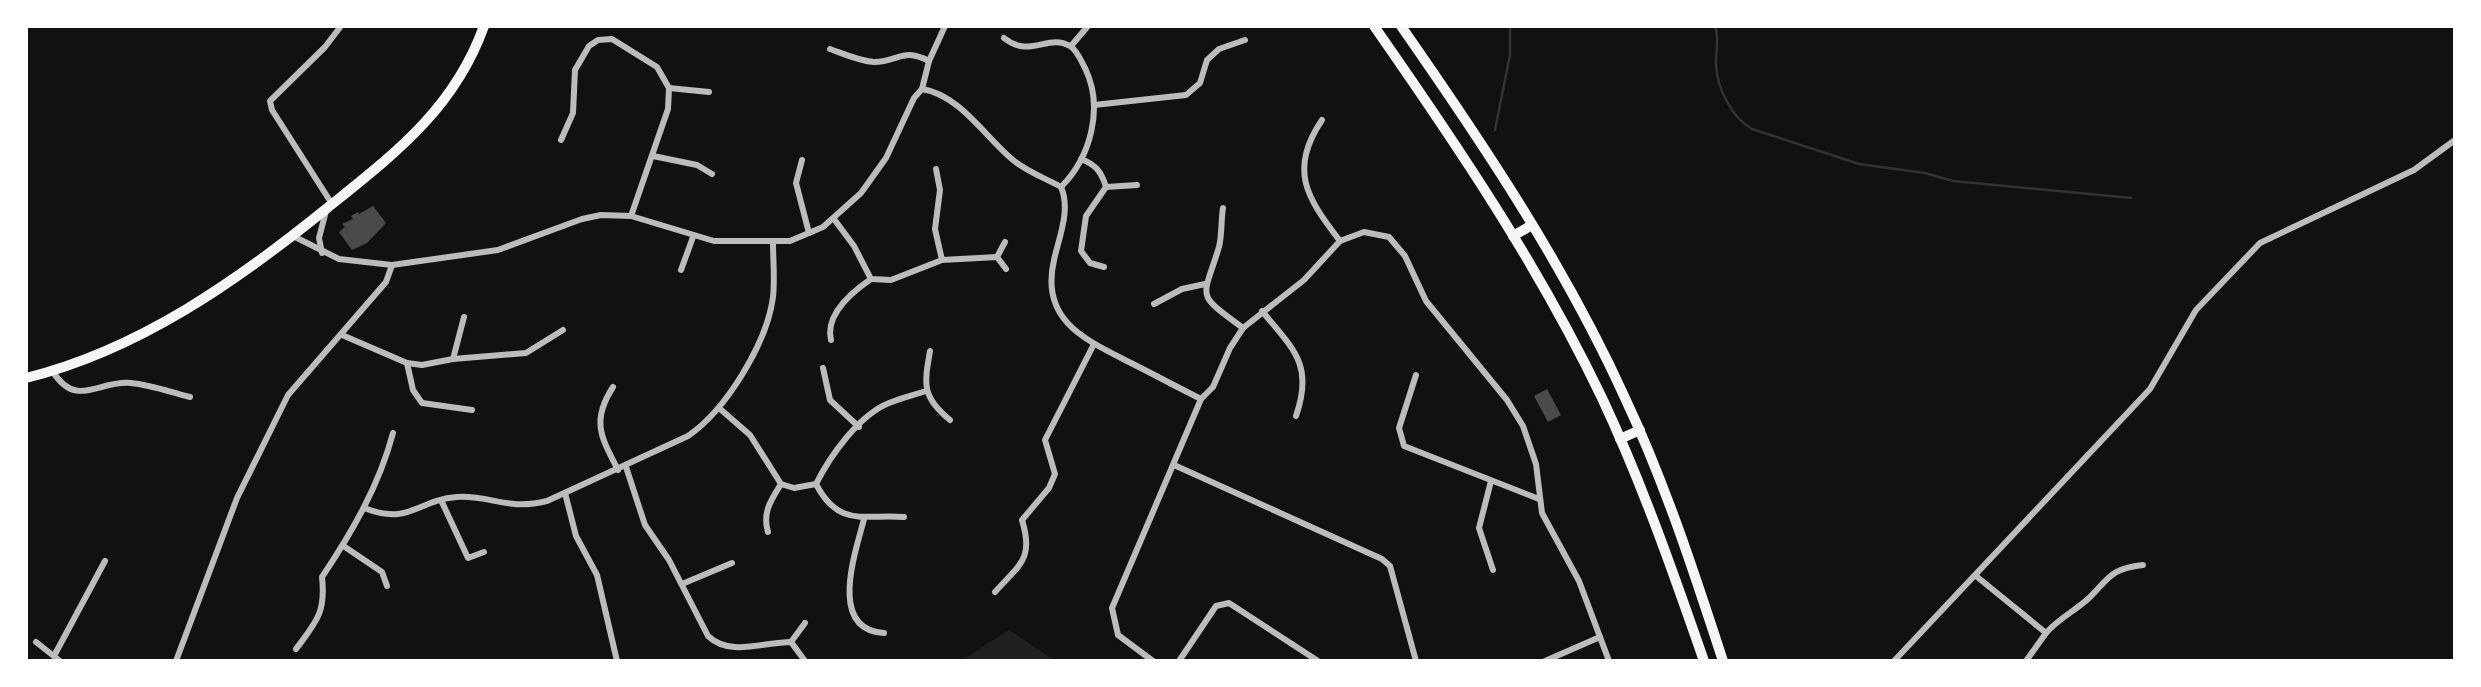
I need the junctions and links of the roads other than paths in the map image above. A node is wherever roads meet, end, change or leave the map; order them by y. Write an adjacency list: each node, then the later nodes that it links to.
1 (341, 26): 27 (street)
2 (484, 26): 27 (highway)
3 (946, 26): 11 (street)
4 (1088, 26): 9 (street)
5 (1374, 26): 34 (highway)
6 (1402, 26): 31 (highway)
7 (1004, 38): 9 (street)
8 (1245, 40): 15 (street)
9 (1071, 47): 15 (street)
10 (830, 49): 11 (street)
11 (929, 61): 13 (street)
12 (668, 88): 14 (street); 18 (street); 19 (street)
13 (922, 89): 25 (street); 30 (street)
14 (709, 92)
15 (1094, 105): 20 (street)
16 (1322, 120): 36 (street)
17 (2455, 139): 94 (street)
18 (561, 140)
19 (653, 156): 23 (street); 29 (street)
20 (1081, 159): 25 (street); 26 (street)
21 (802, 160): 32 (street)
22 (936, 169): 41 (street)
23 (712, 174)
24 (1137, 185): 26 (street)
25 (1061, 187): 55 (street)
26 (1106, 187): 43 (street)
27 (329, 206): 33 (highway); 39 (street)
28 (1223, 208): 47 (street)
29 (631, 216): 35 (street); 42 (street)
30 (834, 219): 32 (street); 46 (street)
31 (1532, 225): 34 (highway); 72 (highway)
32 (809, 233): 38 (street)
33 (293, 236): 39 (street); 60 (highway)
34 (1513, 236): 74 (highway)
35 (693, 237): 38 (street); 45 (street)
36 (1340, 241): 49 (street); 82 (street)
37 (1005, 242): 40 (street)
38 (773, 243): 67 (street)
39 (322, 253): 42 (street)
40 (997, 257): 41 (street); 44 (street)
41 (942, 260): 46 (street)
42 (392, 265): 53 (street)
43 (1104, 267)
44 (1006, 269)
45 (681, 270)
46 (871, 279): 54 (street)
47 (1205, 284): 48 (street); 51 (street)
48 (1154, 304)
49 (1262, 311): 51 (street); 69 (street)
50 (464, 317): 57 (street)
51 (1243, 328): 66 (street)
52 (564, 330): 57 (street)
53 (342, 335): 58 (street); 107 (street)
54 (831, 340)
55 (1094, 344): 66 (street); 97 (street)
56 (930, 351): 64 (street)
57 (453, 359): 58 (street)
58 (407, 363): 68 (street)
59 (823, 368): 71 (street)
60 (53, 372): 62 (highway); 65 (street)
61 (1416, 375): 78 (street)
62 (26, 378)
63 (613, 387): 77 (street)
64 (926, 391): 70 (street); 71 (street)
65 (190, 397)
66 (1201, 399): 75 (street)
67 (719, 408): 76 (street); 79 (street)
68 (472, 410)
69 (1296, 415)
70 (950, 420)
71 (859, 426): 80 (street)
72 (1640, 430): 74 (highway); 117 (highway)
73 (393, 433): 84 (street)
74 (1620, 439): 116 (highway)
75 (1174, 465): 110 (street); 113 (street)
76 (626, 467): 77 (street); 95 (street)
77 (618, 470): 81 (street)
78 (1491, 481): 82 (street); 93 (street)
79 (781, 484): 80 (street); 87 (street)
80 (816, 484): 86 (street)
81 (565, 493): 83 (street); 108 (street)
82 (1539, 499): 101 (street)
83 (441, 500): 84 (street); 89 (street)
84 (364, 508): 88 (street)
85 (904, 517): 86 (street)
86 (864, 519): 99 (street)
87 (768, 532)
88 (345, 547): 96 (street); 104 (street)
89 (484, 552)
90 (105, 561): 105 (street)
91 (732, 563): 95 (street)
92 (2143, 565): 100 (street)
93 (1493, 570)
94 (1976, 576): 100 (street); 118 (street)
95 (682, 584): 103 (street)
96 (387, 586)
97 (995, 592)
98 (805, 623): 103 (street)
99 (884, 633)
100 (2046, 633): 119 (street)
101 (1601, 637): 114 (street); 115 (street)
102 (36, 642): 105 (street)
103 (791, 642): 109 (street)
104 (296, 649)
105 (54, 656): 106 (street)
106 (60, 661)
107 (176, 661)
108 (617, 661)
109 (805, 661)
110 (1153, 661)
111 (1179, 661): 112 (street)
112 (1318, 661)
113 (1416, 661)
114 (1545, 661)
115 (1609, 661)
116 (1704, 661)
117 (1723, 661)
118 (1894, 661)
119 (2026, 661)

